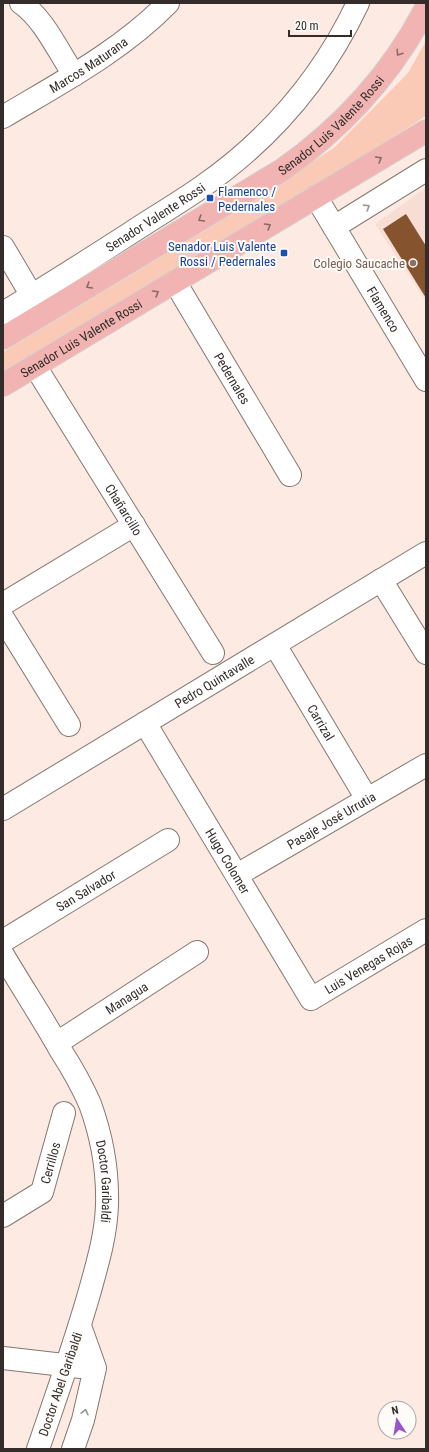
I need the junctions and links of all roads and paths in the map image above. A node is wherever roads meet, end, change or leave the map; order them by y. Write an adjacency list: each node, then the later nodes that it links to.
1 (21, 3): 5 (street)
2 (168, 3): 5 (street, Marcos Maturana)
3 (358, 3): 13 (street, Senador Valente Rossi)
4 (426, 8): 15 (main road, Senador Luis Valente Rossi, one-way to 15)
5 (74, 75): 6 (street, Marcos Maturana)
6 (3, 117)
7 (426, 131): 9 (main road, Senador Luis Valente Rossi, one-way to 7)
8 (426, 170): 10 (street, one-way to 8)
9 (316, 197): 10 (street, Flamenco); 12 (main road, Senador Luis Valente Rossi, one-way to 9)
10 (334, 227): 17 (street, Flamenco)
11 (3, 247): 13 (street)
12 (175, 282): 16 (main road, Senador Luis Valente Rossi, one-way to 12); 19 (street, Pedernales)
13 (32, 296): 14 (street, Senador Valente Rossi)
14 (3, 313)
15 (3, 338)
16 (35, 366): 18 (main road, Senador Luis Valente Rossi); 20 (street, Chañarcillo)
17 (426, 380)
18 (3, 385)
19 (290, 475)
20 (134, 524): 23 (street); 26 (street, Chañarcillo)
21 (426, 553): 22 (street, Pedro Quintavalle)
22 (381, 580): 25 (street, Pedro Quintavalle); 27 (street)
23 (3, 604)
24 (3, 618): 29 (street)
25 (275, 645): 28 (street, Pedro Quintavalle); 31 (street, Carrizal)
26 (213, 653)
27 (426, 653)
28 (146, 723): 32 (street, Pedro Quintavalle); 34 (street, Hugo Colomer)
29 (69, 725)
30 (426, 765): 31 (street, Pasaje José Urrutia)
31 (367, 800): 34 (street, Pasaje José Urrutia)
32 (3, 809)
33 (168, 840): 36 (street, San Salvador)
34 (237, 875): 39 (street, Hugo Colomer)
35 (426, 930): 39 (street, Luis Venegas Rojas)
36 (3, 941)
37 (197, 952): 40 (street, Managua)
38 (5, 963): 40 (street)
39 (311, 999)
40 (57, 1043): 43 (street, Doctor Garibaldi)
41 (64, 1114): 42 (street, Cerrillos)
42 (3, 1216)
43 (80, 1326): 45 (street, Doctor Abel Garibaldi); 46 (street, Doctor Abel Garibaldi)
44 (3, 1358): 45 (street)
45 (66, 1366): 46 (street); 47 (street, Doctor Abel Garibaldi)
46 (95, 1368): 48 (street, one-way to 46)
47 (38, 1449)
48 (73, 1449)

